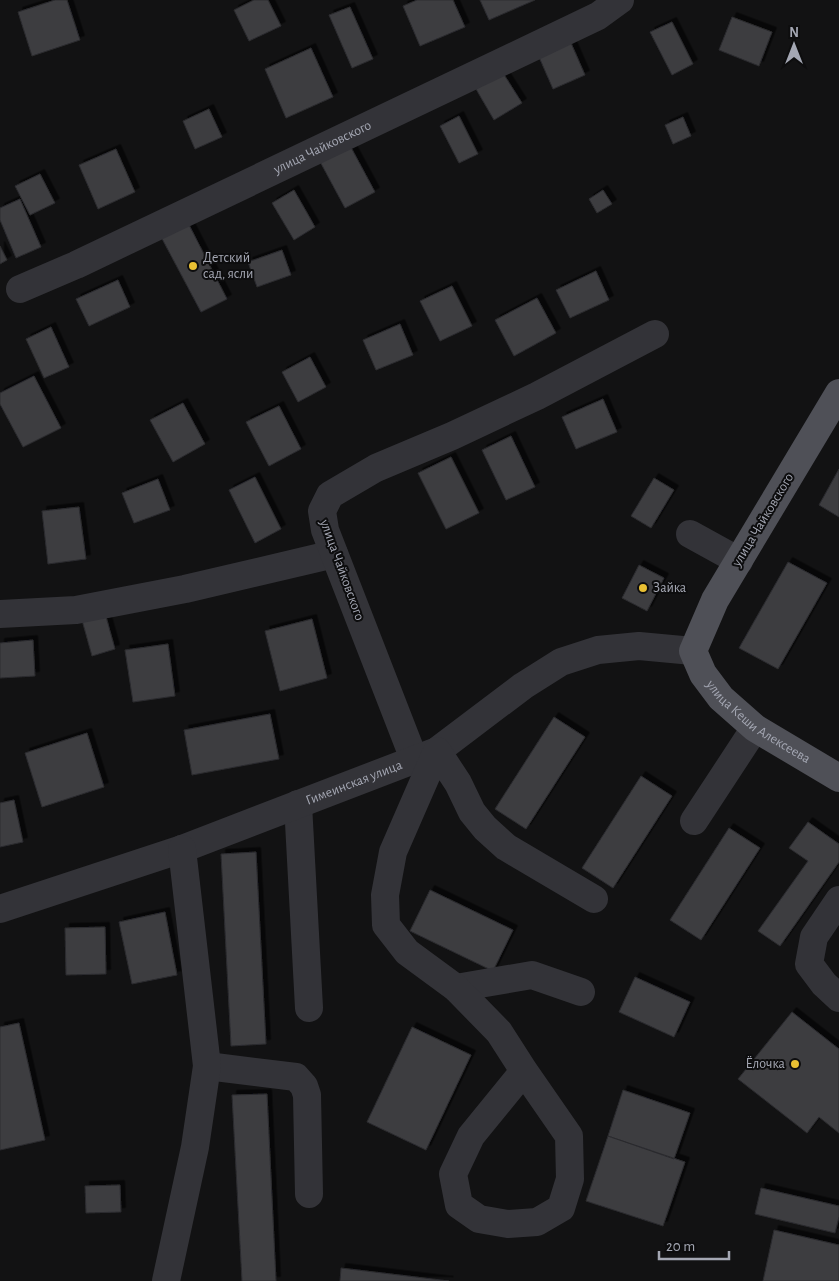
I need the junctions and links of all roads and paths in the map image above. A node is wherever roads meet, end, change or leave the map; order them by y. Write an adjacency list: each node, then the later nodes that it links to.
1 (620, 0): 2 (street, улица Чайковского)
2 (20, 290)
3 (655, 334): 6 (street, улица Чайковского)
4 (839, 393): 7 (main road, улица Чайковского)
5 (690, 534): 7 (street)
6 (334, 554): 8 (street); 11 (street, улица Чайковского)
7 (739, 561): 9 (main road, улица Чайковского)
8 (0, 614)
9 (692, 651): 10 (main road, улица Кеши Алексеева); 11 (street, Гимеинская улица)
10 (755, 728): 12 (main road, улица Кеши Алексеева); 14 (street)
11 (426, 755): 13 (street, Гимеинская улица); 16 (street, улица Чайковского); 19 (street)
12 (839, 778)
13 (298, 804): 15 (street, Гимеинская улица); 22 (street)
14 (694, 821)
15 (182, 849): 18 (street, Гимеинская улица); 23 (street)
16 (594, 899)
17 (839, 900): 21 (street)
18 (0, 909)
19 (456, 988): 20 (street); 24 (street)
20 (581, 992)
21 (839, 998)
22 (309, 1008)
23 (207, 1066): 25 (street); 26 (street)
24 (524, 1071): 24 (street)
25 (309, 1194)
26 (166, 1281)

